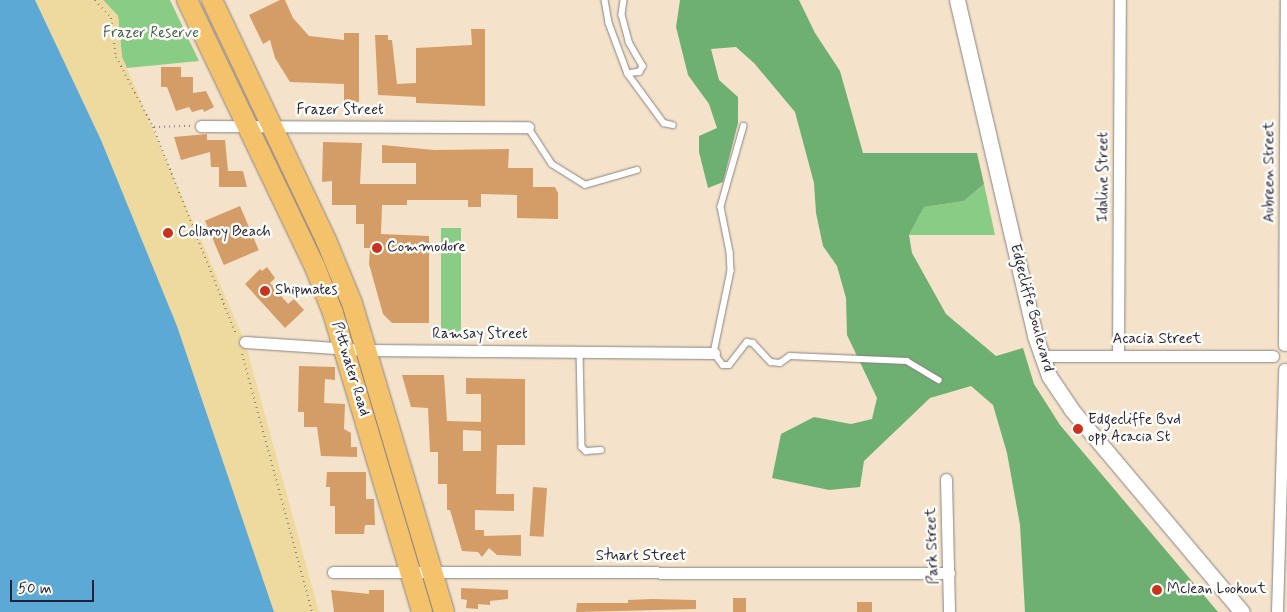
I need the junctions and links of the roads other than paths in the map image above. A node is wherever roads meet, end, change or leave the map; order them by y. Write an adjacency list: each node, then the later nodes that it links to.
1 (187, 0): 11 (highway, Pittwater Road)
2 (212, 0): 12 (highway, Pittwater Road)
3 (606, 0): 8 (lane)
4 (624, 0): 8 (lane)
5 (957, 0): 23 (street, Edgecliffe Boulevard)
6 (1120, 0): 22 (street, Idaline Street)
7 (1286, 0): 17 (street, Aubreen Street)
8 (628, 74): 9 (lane)
9 (673, 125)
10 (201, 126): 11 (street, Frazer Street)
11 (248, 126): 12 (street, Frazer Street); 18 (highway, Pittwater Road)
12 (271, 126): 14 (street, Frazer Street); 19 (highway, Pittwater Road)
13 (744, 126): 21 (lane)
14 (528, 127): 15 (lane)
15 (637, 170)
16 (245, 342): 18 (street, Ramsay Street)
17 (1286, 345): 24 (street)
18 (345, 349): 19 (street, Ramsay Street); 30 (highway, Pittwater Road)
19 (366, 350): 20 (street, Ramsay Street); 31 (highway, Pittwater Road)
20 (580, 350): 21 (street, Ramsay Street); 27 (lane)
21 (714, 353): 26 (lane)
22 (1118, 355): 23 (street, Acacia Street); 24 (street, Acacia Street)
23 (1041, 356): 36 (street, Edgecliffe Boulevard)
24 (1273, 356): 25 (street)
25 (1285, 369): 37 (street)
26 (939, 380)
27 (601, 450)
28 (946, 479): 32 (street, Park Street)
29 (333, 572): 30 (street, Stuart Street)
30 (410, 572): 31 (street, Stuart Street); 33 (highway, Pittwater Road)
31 (432, 572): 32 (street, Stuart Street); 34 (highway, Pittwater Road)
32 (949, 573): 35 (street, Park Street)
33 (422, 612)
34 (444, 612)
35 (949, 612)
36 (1242, 612)
37 (1277, 612)

